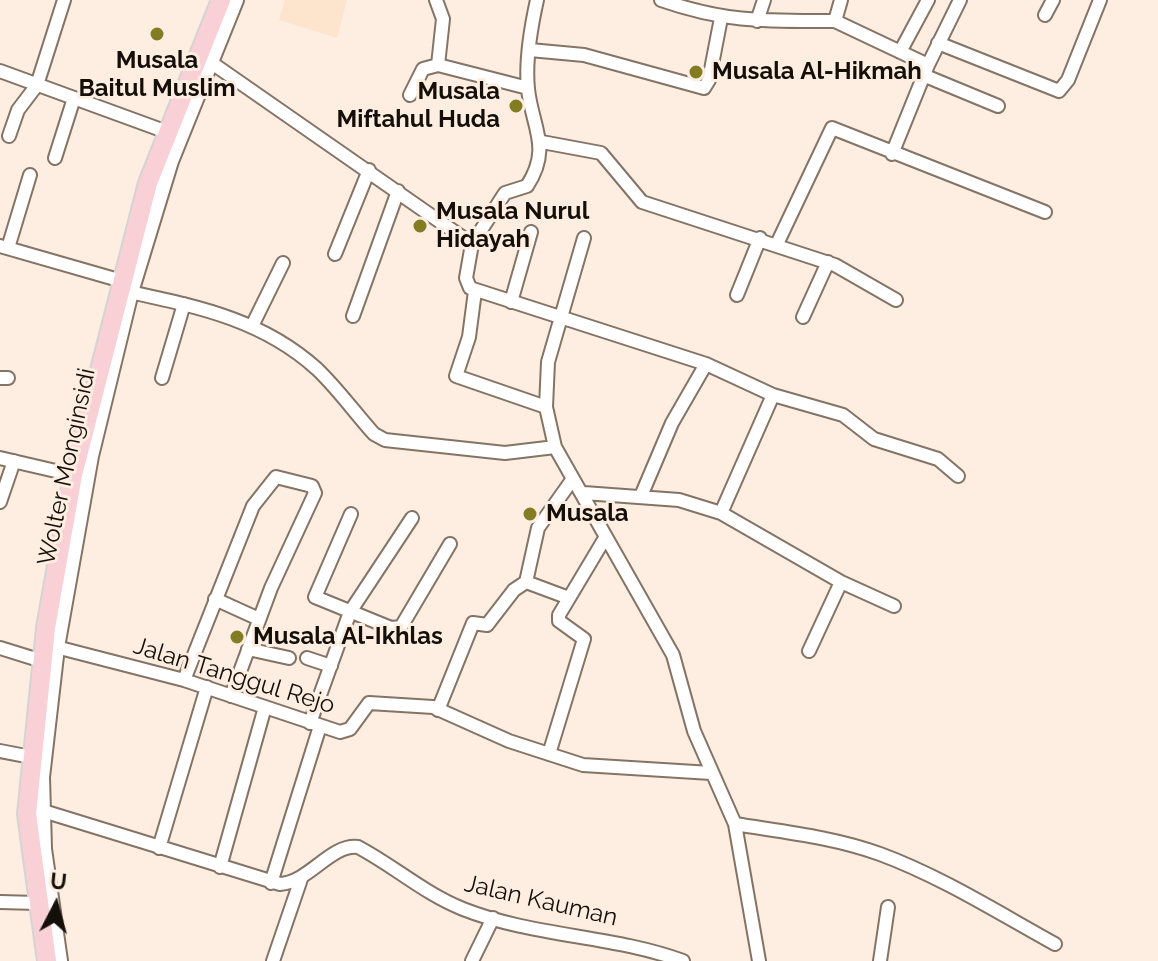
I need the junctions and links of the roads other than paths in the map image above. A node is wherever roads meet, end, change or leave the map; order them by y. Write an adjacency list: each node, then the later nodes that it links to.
1 (64, 0): 25 (street)
2 (221, 0): 30 (main road, Wolter Monginsidi)
3 (235, 0): 21 (main road, Wolter Monginsidi)
4 (436, 0): 22 (street)
5 (537, 0): 19 (street)
6 (661, 0): 13 (street)
7 (764, 0): 16 (street)
8 (841, 0): 17 (street)
9 (928, 0): 20 (street)
10 (960, 0): 18 (street)
11 (1053, 0): 14 (street)
12 (1100, 0): 18 (street)
13 (702, 7): 15 (street)
14 (1045, 15)
15 (721, 18): 16 (street); 19 (street)
16 (757, 21): 17 (street)
17 (835, 21): 20 (street)
18 (938, 43): 23 (street)
19 (530, 50): 26 (street)
20 (900, 52): 23 (street)
21 (209, 61): 35 (street); 48 (main road, Wolter Monginsidi)
22 (438, 65): 26 (street); 27 (street)
23 (926, 70): 29 (street); 33 (street)
24 (0, 71): 25 (street)
25 (37, 85): 28 (street); 31 (street)
26 (528, 88): 32 (street)
27 (410, 95)
28 (74, 98): 30 (street); 34 (street)
29 (998, 106)
30 (167, 132): 48 (main road, Wolter Monginsidi)
31 (9, 136)
32 (542, 142): 41 (street); 42 (street)
33 (892, 154): 38 (street); 43 (street)
34 (55, 158)
35 (369, 170): 37 (street); 45 (street)
36 (30, 175): 44 (street)
37 (398, 191): 42 (street); 54 (street)
38 (1045, 212)
39 (531, 232): 52 (street)
40 (584, 238): 55 (street)
41 (760, 238): 43 (street); 50 (street)
42 (472, 244): 49 (street)
43 (777, 244): 46 (street)
44 (4, 247): 48 (street)
45 (335, 254)
46 (828, 262): 51 (street); 56 (street)
47 (283, 263): 57 (street)
48 (126, 286): 53 (street); 65 (main road, Wolter Monginsidi); 83 (main road, Wolter Monginsidi)
49 (475, 291): 52 (street); 61 (street)
50 (737, 295)
51 (896, 300)
52 (511, 302): 55 (street)
53 (184, 304): 57 (street); 59 (street)
54 (353, 316)
55 (563, 316): 58 (street); 61 (street)
56 (803, 317)
57 (252, 326): 62 (street)
58 (706, 364): 60 (street); 69 (street)
59 (162, 378)
60 (773, 395): 66 (street); 71 (street)
61 (546, 407): 62 (street)
62 (555, 447): 67 (street)
63 (0, 458): 64 (street)
64 (14, 461): 65 (street); 70 (street)
65 (73, 475): 89 (main road, Wolter Monginsidi)
66 (958, 476)
67 (572, 480): 68 (street); 76 (street)
68 (584, 493): 69 (street); 74 (street)
69 (641, 496): 71 (street)
70 (0, 502)
71 (721, 513): 77 (street)
72 (351, 514): 81 (street)
73 (412, 518): 81 (street)
74 (605, 538): 78 (street); 100 (street)
75 (450, 544): 81 (street)
76 (526, 582): 78 (street); 95 (street)
77 (841, 582): 80 (street); 86 (street)
78 (569, 598): 98 (street)
79 (215, 599): 82 (street); 82 (street); 91 (street)
80 (894, 606)
81 (350, 612): 90 (street)
82 (259, 619): 85 (street)
83 (56, 647): 91 (street, Jalan Tanggul Rejo); 101 (main road, Wolter Monginsidi)
84 (0, 648): 89 (street)
85 (248, 649): 87 (street); 93 (street)
86 (809, 651)
87 (289, 658)
88 (307, 658): 90 (street)
89 (42, 661): 99 (main road, Wolter Monginsidi)
90 (331, 666): 96 (street)
91 (184, 680): 92 (street, Jalan Tanggul Rejo)
92 (207, 687): 93 (street, Jalan Tanggul Rejo); 103 (street)
93 (231, 696): 94 (street, Jalan Tanggul Rejo)
94 (265, 707): 96 (street, Jalan Tanggul Rejo); 104 (street)
95 (438, 710): 96 (street, Jalan Tanggul Rejo); 98 (street, Jalan Tanggul Rejo)
96 (315, 725): 106 (street)
97 (0, 751): 99 (street)
98 (549, 754): 100 (street, Jalan Tanggul Rejo)
99 (31, 757): 108 (main road, Wolter Monginsidi)
100 (711, 773): 102 (street)
101 (40, 810): 103 (street, Jalan Kauman); 114 (main road, Wolter Monginsidi)
102 (735, 824): 111 (street); 117 (street)
103 (159, 848): 104 (street, Jalan Kauman)
104 (220, 867): 106 (street, Jalan Kauman)
105 (301, 879): 106 (street, Jalan Kauman); 110 (street, Jalan Kauman); 115 (street)
106 (271, 883)
107 (0, 902): 108 (street)
108 (37, 903): 113 (main road, Wolter Monginsidi)
109 (888, 907): 118 (street)
110 (493, 918): 112 (street, Jalan Kauman); 116 (street)
111 (1055, 944)
112 (676, 960)
113 (47, 961)
114 (59, 961)
115 (273, 961)
116 (472, 961)
117 (759, 961)
118 (880, 961)

